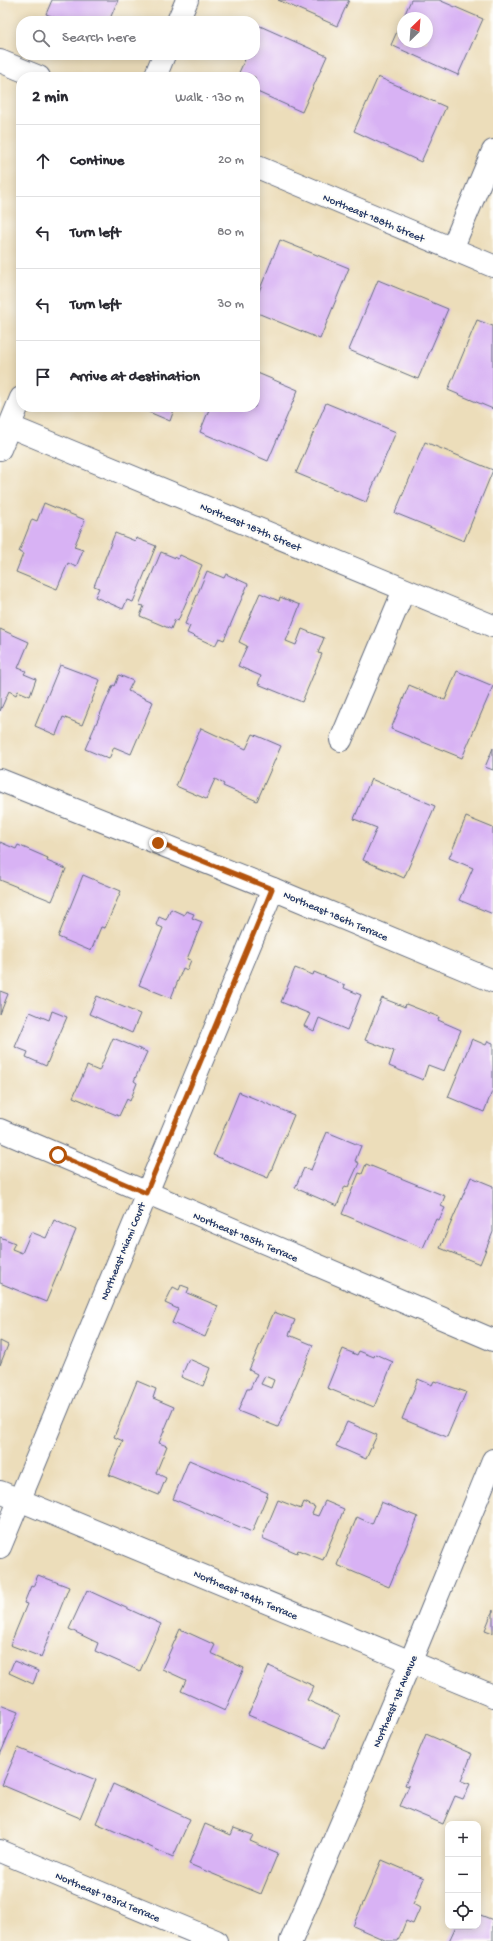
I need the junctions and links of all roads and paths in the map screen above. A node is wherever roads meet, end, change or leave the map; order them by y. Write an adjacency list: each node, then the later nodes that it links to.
1 (187, 0): 2 (street)
2 (180, 16)
3 (162, 60): 6 (street)
4 (0, 61): 5 (street)
5 (27, 72)
6 (157, 72)
7 (493, 151): 9 (street)
8 (260, 168): 9 (street, Northeast 188th Street)
9 (452, 249): 10 (street, Northeast 188th Street)
10 (493, 266)
11 (16, 410): 12 (street)
12 (9, 426): 13 (street); 14 (street, Northeast 187th Street)
13 (0, 449)
14 (404, 590): 15 (street, Northeast 187th Street); 16 (street)
15 (493, 626)
16 (341, 740)
17 (0, 780): 18 (street, Northeast 186th Terrace)
18 (272, 889): 19 (street, Northeast 186th Terrace); 21 (street, Northeast Miami Court)
19 (493, 981)
20 (0, 1130): 21 (street, Northeast 185th Terrace)
21 (146, 1193): 22 (street, Northeast 185th Terrace); 24 (street, Northeast Miami Court)
22 (493, 1340)
23 (493, 1460): 26 (street, Northeast 1st Avenue)
24 (10, 1496): 25 (street, Northeast Miami Court); 26 (street, Northeast 184th Terrace)
25 (0, 1547)
26 (410, 1662): 27 (street, Northeast 184th Terrace); 30 (street, Northeast 1st Avenue)
27 (493, 1696)
28 (0, 1851): 29 (street, Northeast 183rd Terrace)
29 (216, 1941)
30 (290, 1941)

